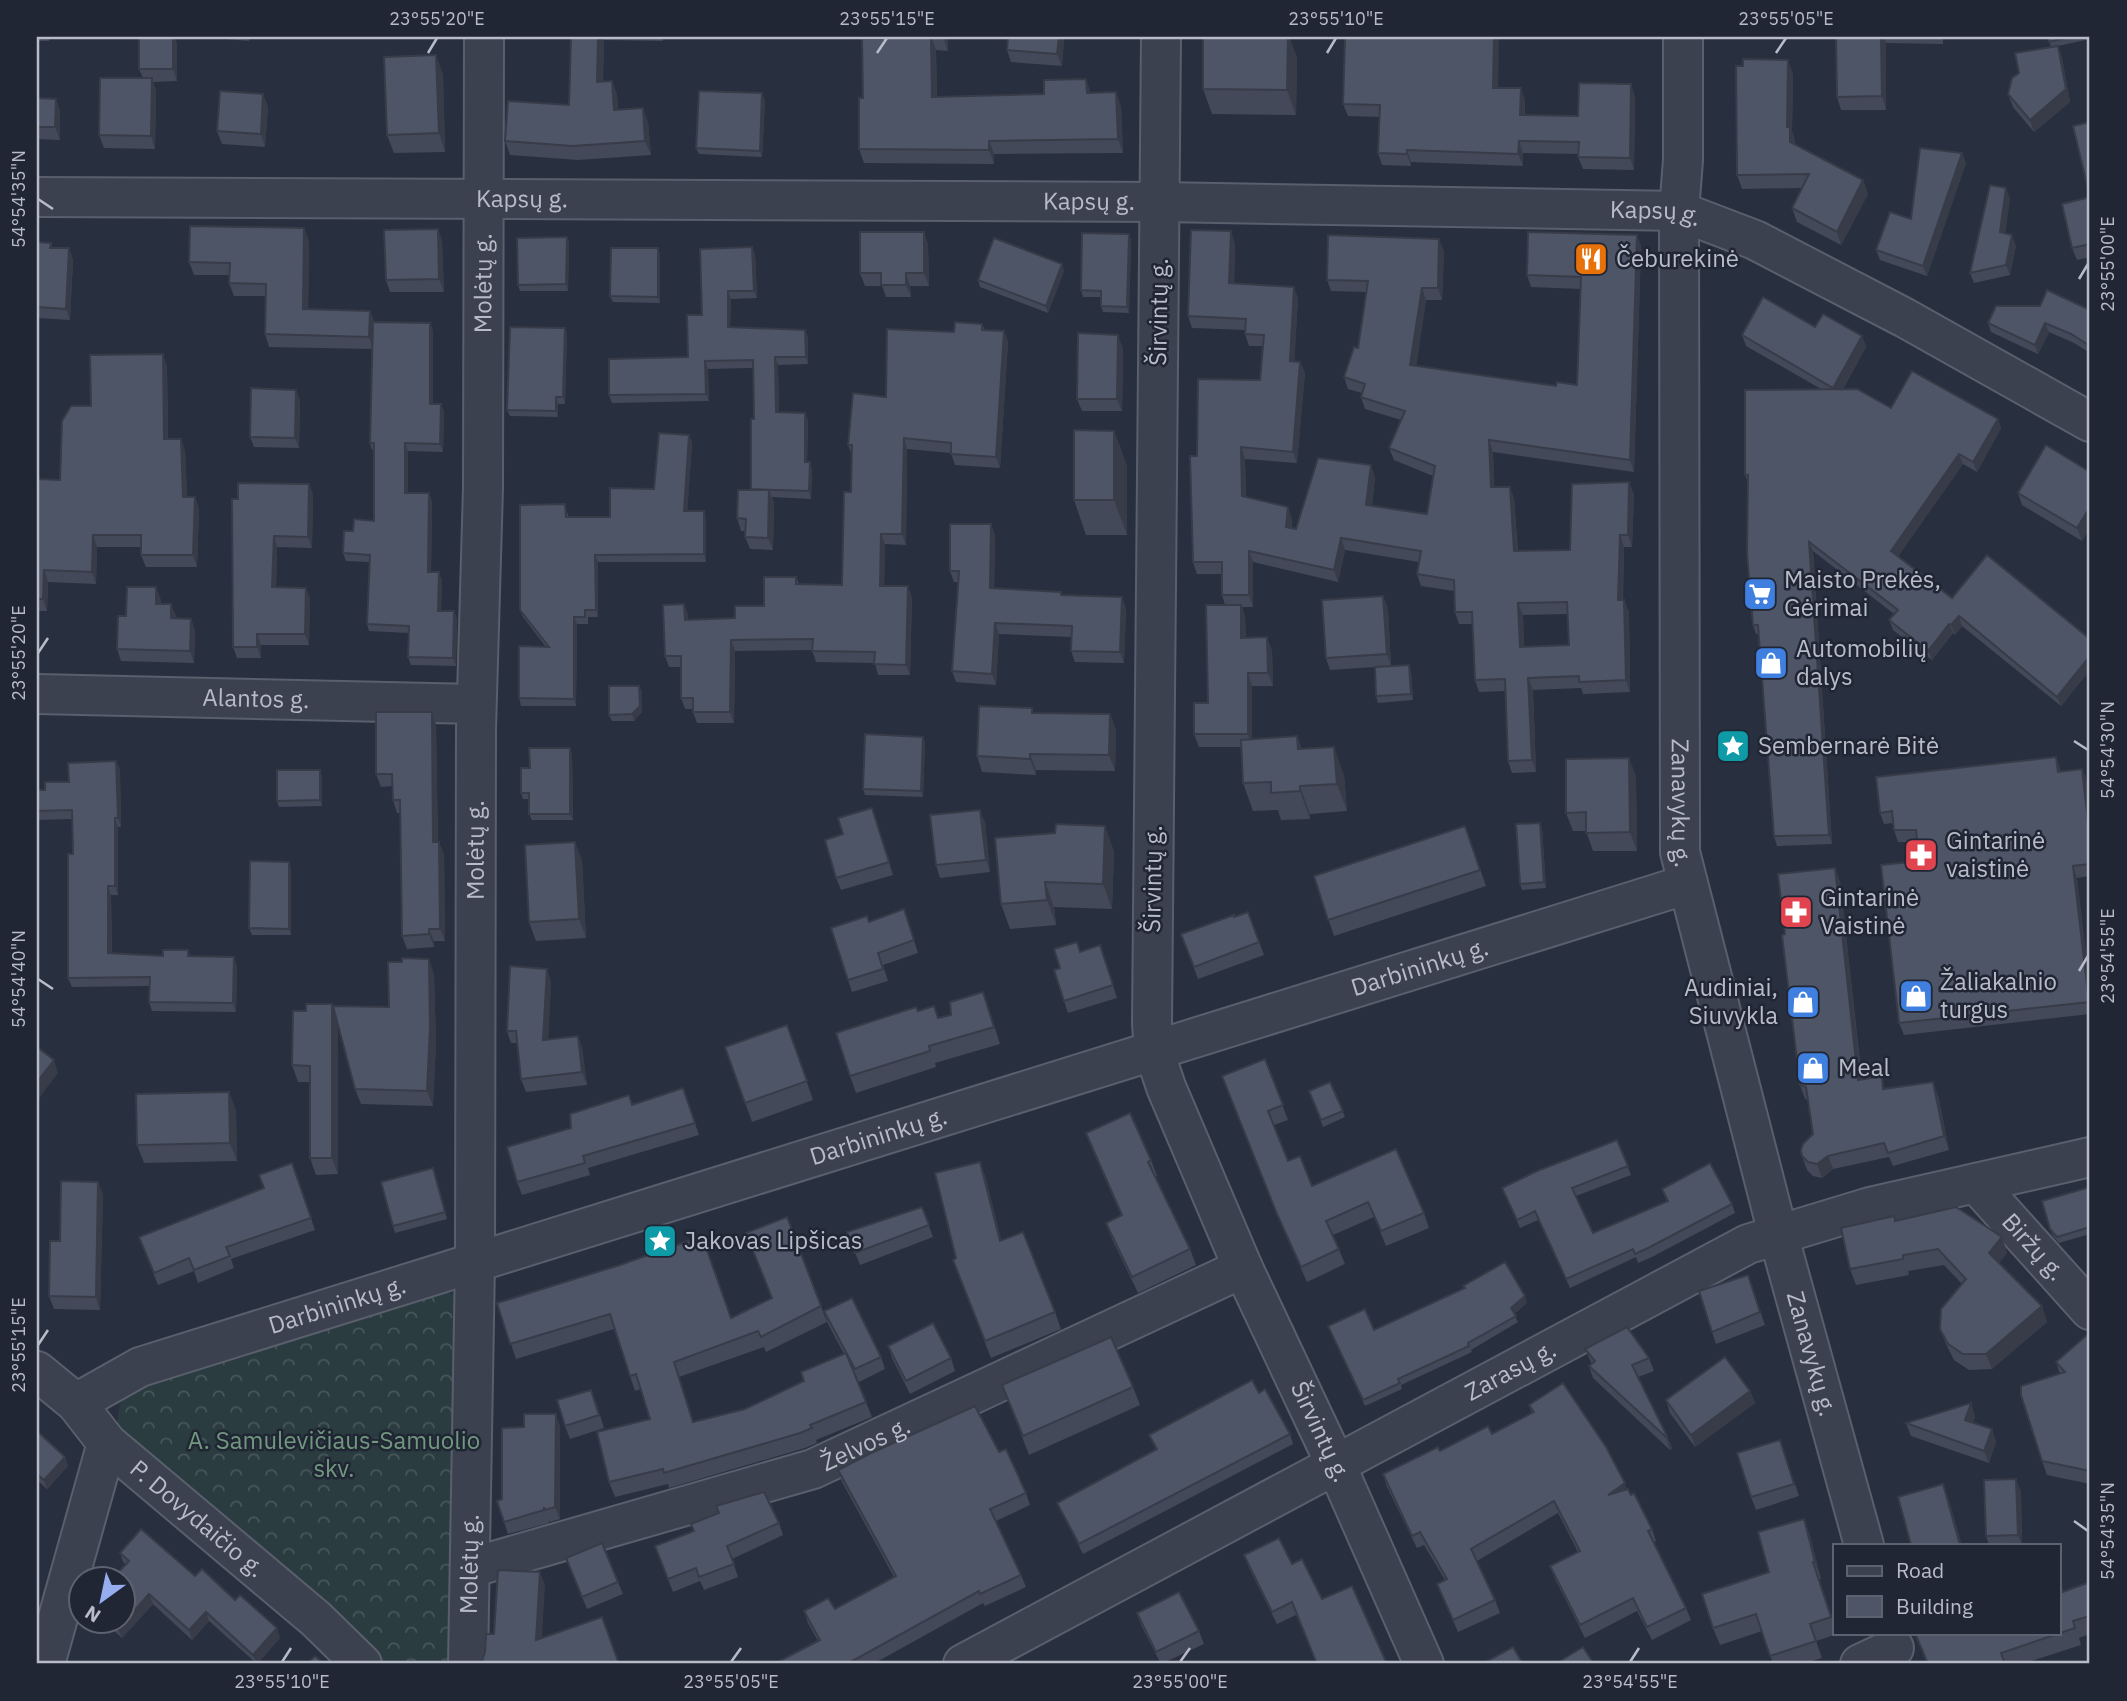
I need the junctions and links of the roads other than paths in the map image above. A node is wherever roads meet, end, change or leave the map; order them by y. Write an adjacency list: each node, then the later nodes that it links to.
1 (484, 37): 5 (street, Molėtų g.)
2 (1161, 37): 6 (street, Širvintų g.)
3 (1683, 37): 7 (street, Zanavykų g.)
4 (37, 197): 5 (street, Kapsų g.)
5 (484, 200): 6 (street, Kapsų g.); 10 (street, Molėtų g.)
6 (1161, 202): 7 (street, Kapsų g.); 12 (street, Širvintų g.)
7 (1679, 211): 8 (street, Kapsų g.); 11 (street, Zanavykų g.)
8 (2090, 422)
9 (37, 694): 10 (street, Alantos g.)
10 (476, 704): 16 (street, Molėtų g.)
11 (1688, 884): 12 (street, Darbininkų g.); 15 (street, Zanavykų g.)
12 (1154, 1051): 16 (street, Darbininkų g.); 17 (street, Širvintų g.)
13 (2090, 1157): 14 (street, Zarasų g.)
14 (1976, 1183): 15 (street, Zarasų g.); 18 (street, Biržų g.)
15 (1778, 1234): 22 (street, Zarasų g.); 23 (street, Zanavykų g.)
16 (475, 1262): 20 (street, Darbininkų g.); 24 (street, Molėtų g.)
17 (1243, 1268): 22 (street, Širvintų g.); 24 (street, Želvos g.)
18 (2090, 1310)
19 (37, 1371): 20 (street, P. Dovydaičio g.)
20 (76, 1403): 21 (street, P. Dovydaičio g.)
21 (107, 1443): 25 (street); 26 (street, P. Dovydaičio g.)
22 (1336, 1465): 28 (street, Zarasų g.); 29 (street, Širvintų g.)
23 (1864, 1544)
24 (470, 1568): 27 (street, Molėtų g.)
25 (45, 1664)
26 (362, 1664)
27 (468, 1664)
28 (963, 1664)
29 (1424, 1664)

